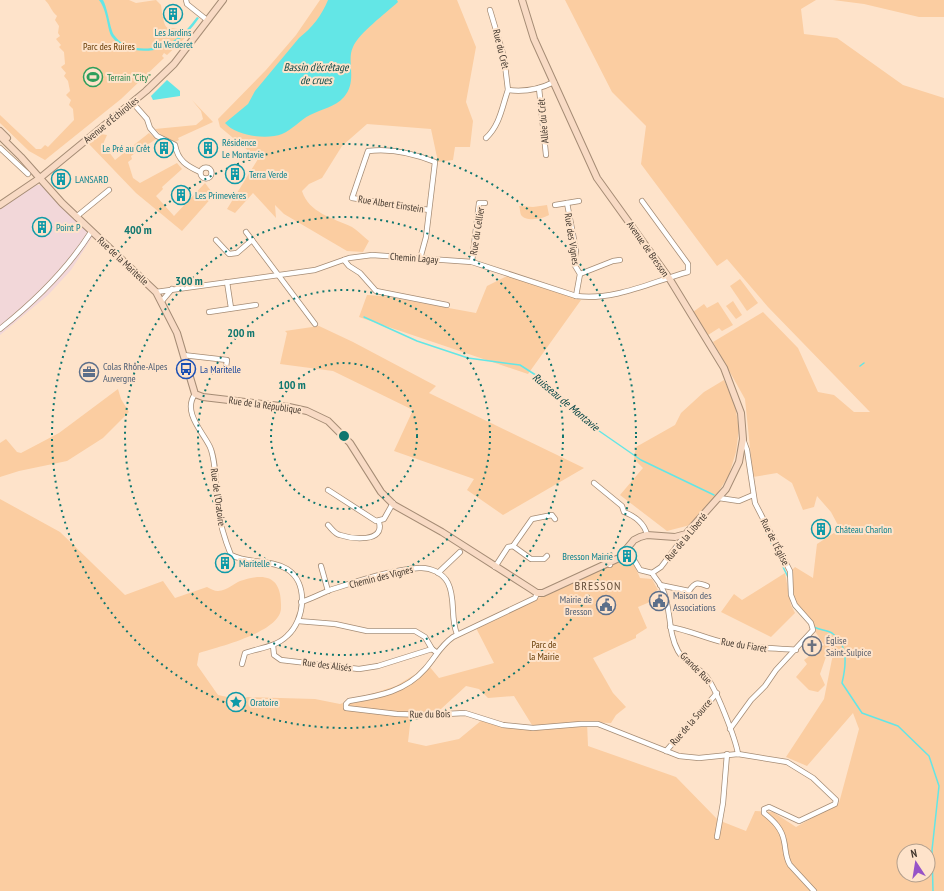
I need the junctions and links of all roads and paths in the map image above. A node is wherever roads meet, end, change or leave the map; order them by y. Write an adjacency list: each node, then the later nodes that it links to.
1 (186, 0): 5 (street)
2 (223, 0): 5 (street, Avenue d'Échirolles)
3 (522, 0): 6 (street, Avenue de Bresson)
4 (490, 10): 8 (street, Rue du Crêt)
5 (205, 19): 9 (street, Avenue d'Échirolles)
6 (554, 82): 7 (street); 39 (street, Avenue de Bresson)
7 (539, 88): 8 (street); 15 (street, Allée du Crêt)
8 (508, 90): 12 (street, Rue du Crêt)
9 (132, 102): 17 (street); 19 (street, Avenue d'Échirolles)
10 (0, 131): 19 (street)
11 (0, 136): 19 (street)
12 (486, 138)
13 (0, 148): 14 (street)
14 (6, 153): 16 (street); 18 (street)
15 (546, 155)
16 (0, 157)
17 (200, 172)
18 (28, 174)
19 (40, 178): 25 (street, Avenue d'Échirolles); 28 (street, Rue de la Maritelle)
20 (109, 190): 28 (street)
21 (579, 200): 24 (street, Rue des Vignes)
22 (642, 201): 39 (street, Chemin Lagay)
23 (485, 203): 36 (street, Rue du Cellier)
24 (566, 203): 26 (street, Rue des Vignes); 37 (street, Rue des Vignes)
25 (0, 205)
26 (555, 205)
27 (429, 210): 27 (street, Rue Albert Einstein); 33 (street, Rue Albert Einstein)
28 (76, 217): 29 (street, Rue de la Maritelle)
29 (92, 232): 42 (street, Rue de la Maritelle); 50 (street)
30 (246, 232): 32 (street)
31 (216, 240): 32 (street)
32 (252, 240): 38 (street)
33 (420, 259): 34 (street, Chemin Lagay); 36 (street, Chemin Lagay)
34 (344, 260): 38 (street, Chemin Lagay); 45 (street)
35 (620, 260): 37 (street, Rue des Vignes)
36 (472, 262): 43 (street, Chemin Lagay)
37 (580, 274): 43 (street, Rue des Vignes)
38 (278, 275): 40 (street, Chemin Lagay); 49 (street)
39 (669, 278): 43 (street, Chemin Lagay); 54 (street, Avenue de Bresson)
40 (227, 282): 41 (street, Chemin Lagay); 47 (street)
41 (172, 289): 42 (street, Chemin Lagay); 44 (street)
42 (156, 292): 44 (street)
43 (576, 296)
44 (162, 301): 51 (street)
45 (447, 305)
46 (256, 306): 47 (street)
47 (232, 308): 48 (street)
48 (209, 312)
49 (315, 324)
50 (0, 329)
51 (183, 355): 52 (street); 53 (street)
52 (226, 367)
53 (195, 394): 59 (street, Rue de la République); 77 (street, Rue de l'Oratoire)
54 (743, 439): 57 (street, Rue de l'Église); 58 (street, Avenue de Bresson)
55 (594, 483): 64 (street)
56 (328, 490): 61 (street)
57 (753, 495): 58 (street); 83 (street, Rue de l'Église)
58 (719, 498): 63 (street, Rue de la Liberté)
59 (393, 503): 61 (street); 70 (street, Rue de la République)
60 (555, 519): 65 (street)
61 (379, 522): 62 (street)
62 (328, 525)
63 (686, 534): 64 (street); 72 (street, Rue de la Liberté)
64 (647, 535): 66 (street)
65 (512, 546): 68 (street); 70 (street)
66 (627, 548): 72 (street, Grande Rue); 76 (street)
67 (460, 552): 71 (street)
68 (547, 556)
69 (322, 566): 75 (street)
70 (495, 567): 76 (street, Rue de la République)
71 (438, 573): 75 (street, Chemin des Vignes); 80 (street)
72 (652, 573): 73 (street, Grande Rue)
73 (660, 584): 74 (street); 79 (street, Grande Rue)
74 (707, 586)
75 (328, 591): 77 (street, Chemin des Vignes)
76 (537, 593): 80 (street, Rue du Bois)
77 (301, 602): 78 (street, Rue de l'Oratoire)
78 (298, 621): 81 (street, Rue de l'Oratoire); 82 (street)
79 (670, 628): 83 (street, Rue du Fiaret); 86 (street, Grande Rue)
80 (457, 634): 84 (street, Rue du Bois)
81 (273, 645): 82 (street, Rue des Alisés); 85 (street, Rue de l'Oratoire)
82 (432, 648): 84 (street)
83 (796, 650): 87 (street, Rue de l'Église)
84 (436, 652): 88 (street, Rue du Bois)
85 (242, 664)
86 (717, 694): 87 (street, Grande Rue); 88 (street, Rue de la Source)
87 (730, 729): 90 (street, Grande Rue)
88 (666, 751): 89 (street, Rue du Bois)
89 (727, 754): 90 (street, Rue du Bois); 91 (street)
90 (738, 754): 92 (street, Rue du Bois)
91 (717, 837)
92 (814, 891)

